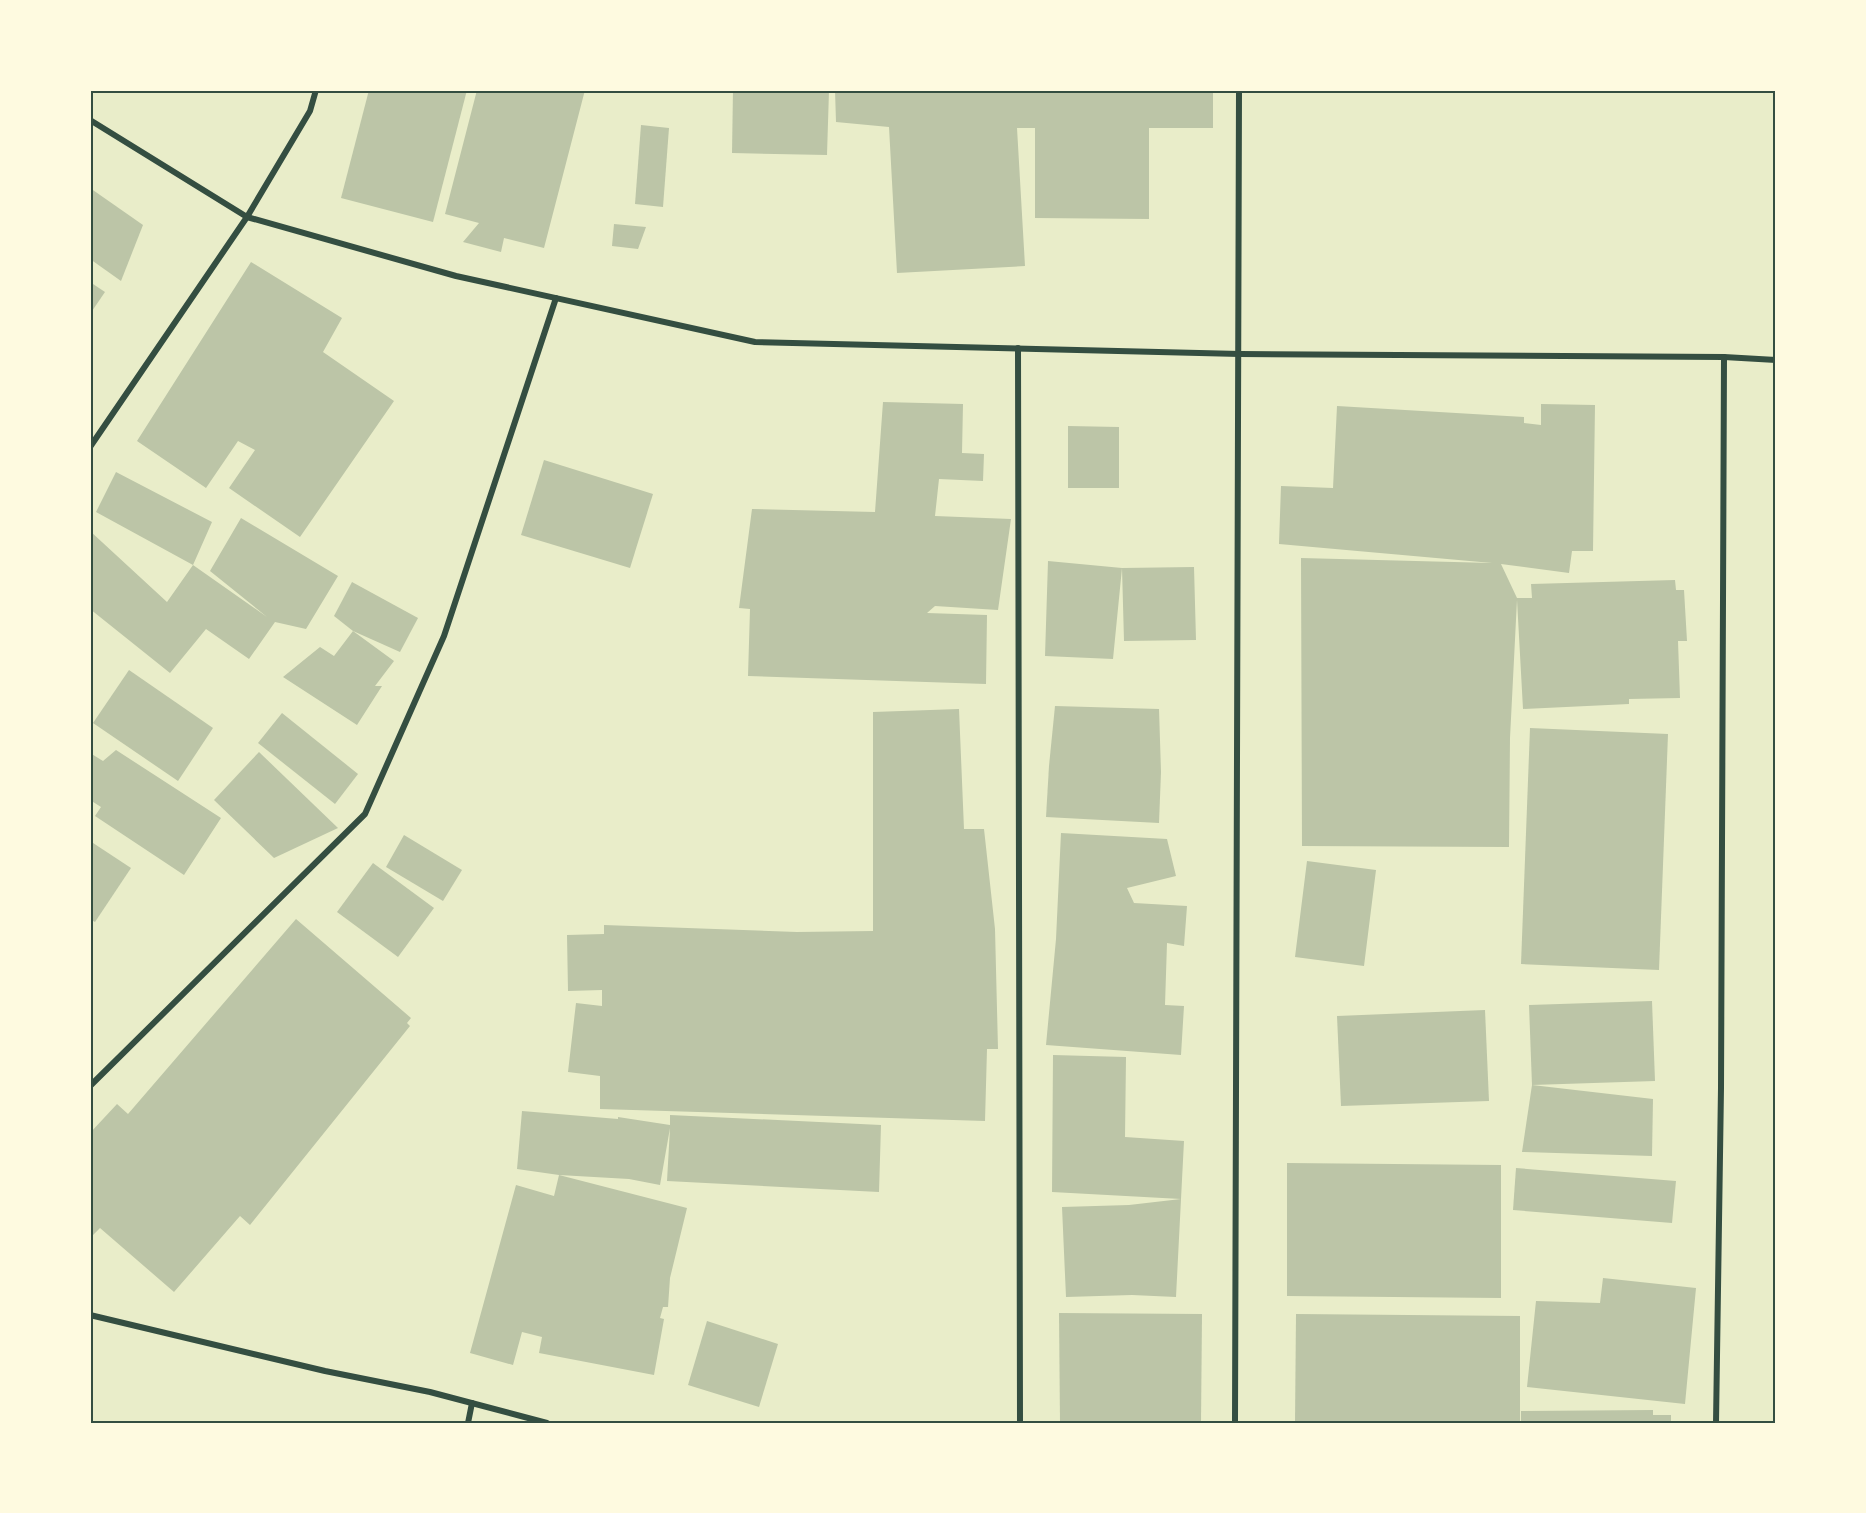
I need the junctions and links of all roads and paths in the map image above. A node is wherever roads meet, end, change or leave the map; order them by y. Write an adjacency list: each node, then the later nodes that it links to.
1 (315, 90): 4 (street)
2 (1239, 90): 7 (street)
3 (90, 120): 4 (street)
4 (247, 217): 5 (street); 10 (street)
5 (556, 298): 6 (street); 11 (street)
6 (1018, 348): 7 (street); 16 (street)
7 (1240, 354): 8 (street); 17 (street)
8 (1724, 357): 9 (street); 18 (street)
9 (1776, 360)
10 (90, 447)
11 (90, 1086)
12 (90, 1315): 13 (street)
13 (472, 1403): 14 (street); 15 (street)
14 (468, 1423)
15 (547, 1423)
16 (1020, 1423)
17 (1235, 1423)
18 (1716, 1423)

